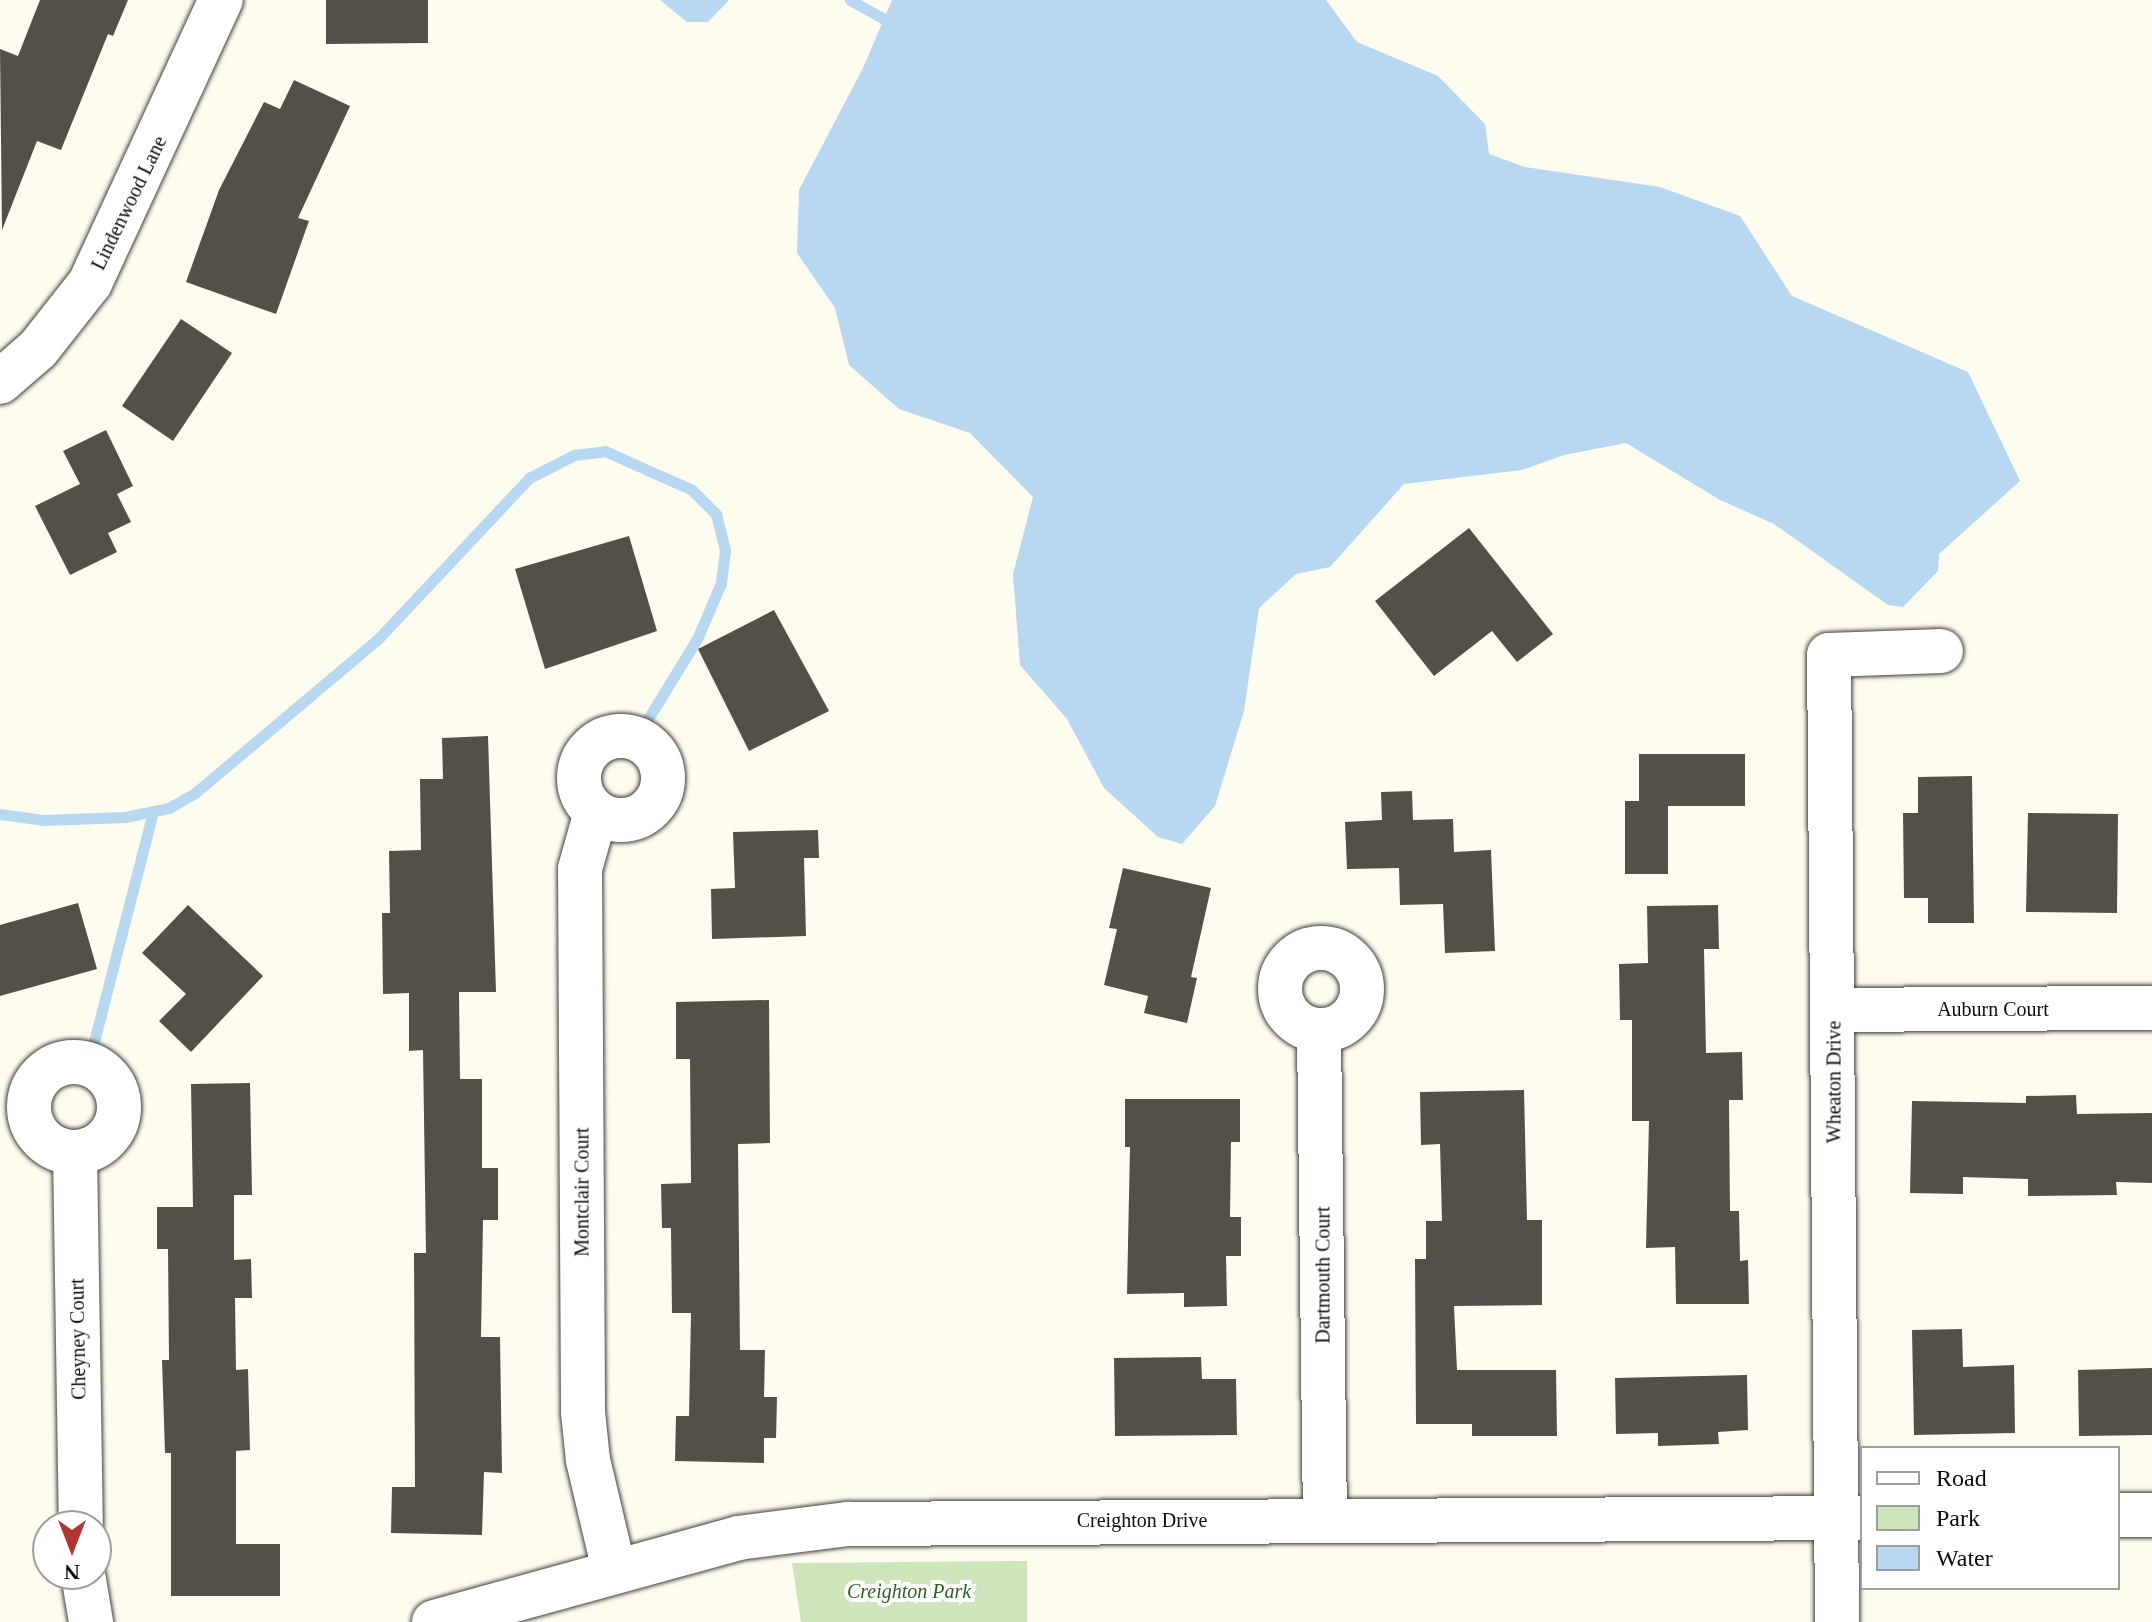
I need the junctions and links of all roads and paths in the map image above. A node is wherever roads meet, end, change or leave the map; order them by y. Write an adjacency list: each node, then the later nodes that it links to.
1 (221, 0): 2 (street, Lindenwood Lane)
2 (0, 382)
3 (1941, 651): 6 (street, Wheaton Drive)
4 (596, 812): 14 (street, Montclair Court)
5 (2152, 1008): 6 (street, Auburn Court)
6 (1834, 1010): 12 (street, Wheaton Drive)
7 (1319, 1030): 13 (street, Dartmouth Court)
8 (75, 1152): 9 (street, Cheyney Court)
9 (81, 1510)
10 (2120, 1515): 11 (street)
11 (2152, 1515)
12 (1849, 1518): 13 (street, Creighton Drive); 18 (street, Wheaton Drive)
13 (1325, 1520): 14 (street, Creighton Drive)
14 (614, 1570): 17 (street, Creighton Drive)
15 (86, 1590): 16 (street)
16 (91, 1622)
17 (434, 1622)
18 (1837, 1622)

